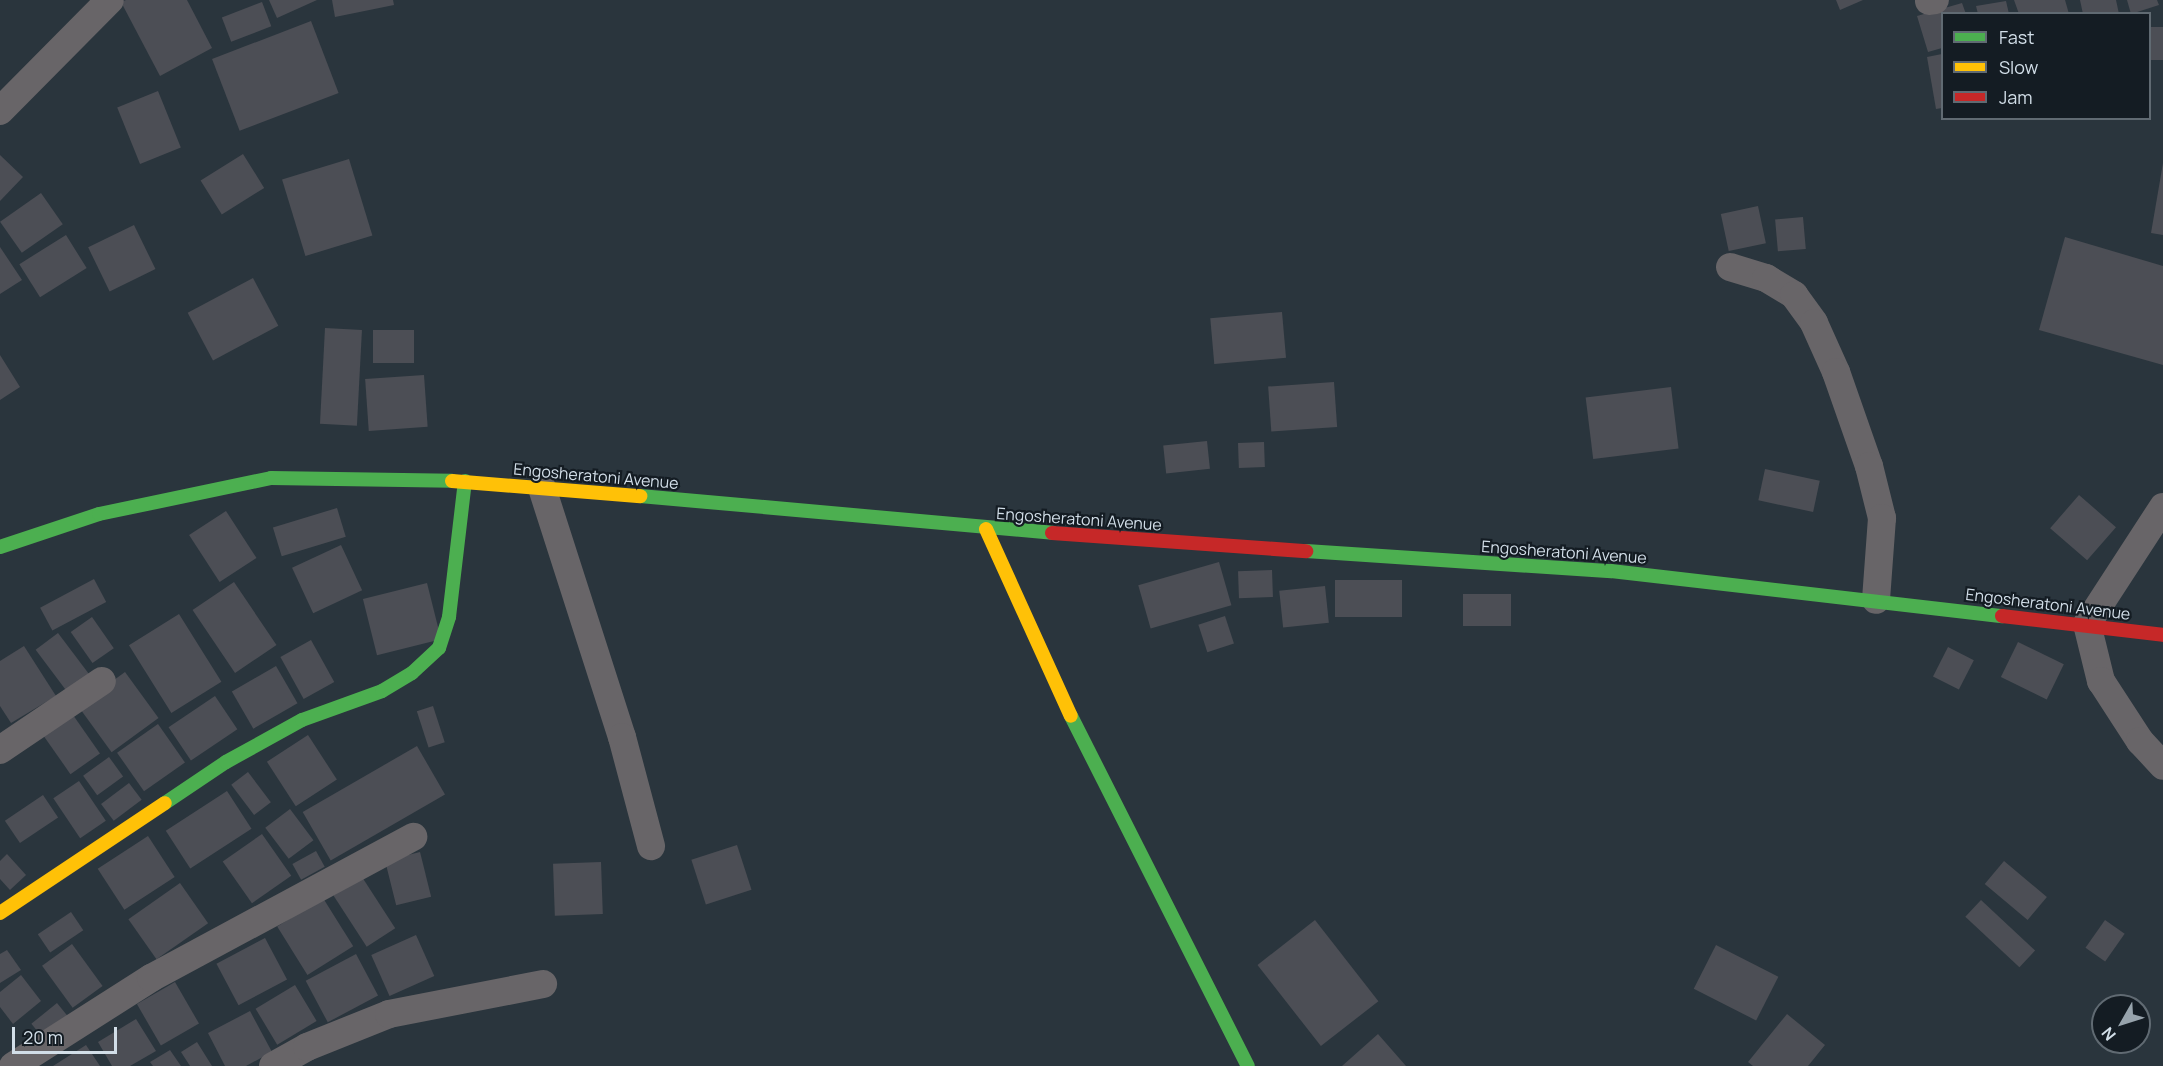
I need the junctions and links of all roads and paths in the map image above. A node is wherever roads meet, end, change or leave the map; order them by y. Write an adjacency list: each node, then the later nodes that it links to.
1 (110, 0): 2 (street)
2 (0, 111)
3 (1730, 267): 9 (street)
4 (465, 481): 5 (street, Engosheratoni Avenue); 8 (street, Engosheratoni Avenue); 17 (street)
5 (542, 488): 7 (street, Engosheratoni Avenue); 16 (street)
6 (2163, 507): 10 (street)
7 (986, 530): 9 (street, Engosheratoni Avenue); 21 (street)
8 (0, 546)
9 (1876, 600): 10 (street, Engosheratoni Avenue)
10 (2087, 624): 11 (street, Engosheratoni Avenue); 14 (street)
11 (2163, 635)
12 (102, 681): 13 (street)
13 (0, 750)
14 (2163, 766)
15 (412, 837): 19 (street)
16 (651, 846)
17 (0, 914)
18 (543, 984): 20 (street)
19 (13, 1066)
20 (273, 1066)
21 (1248, 1066)

